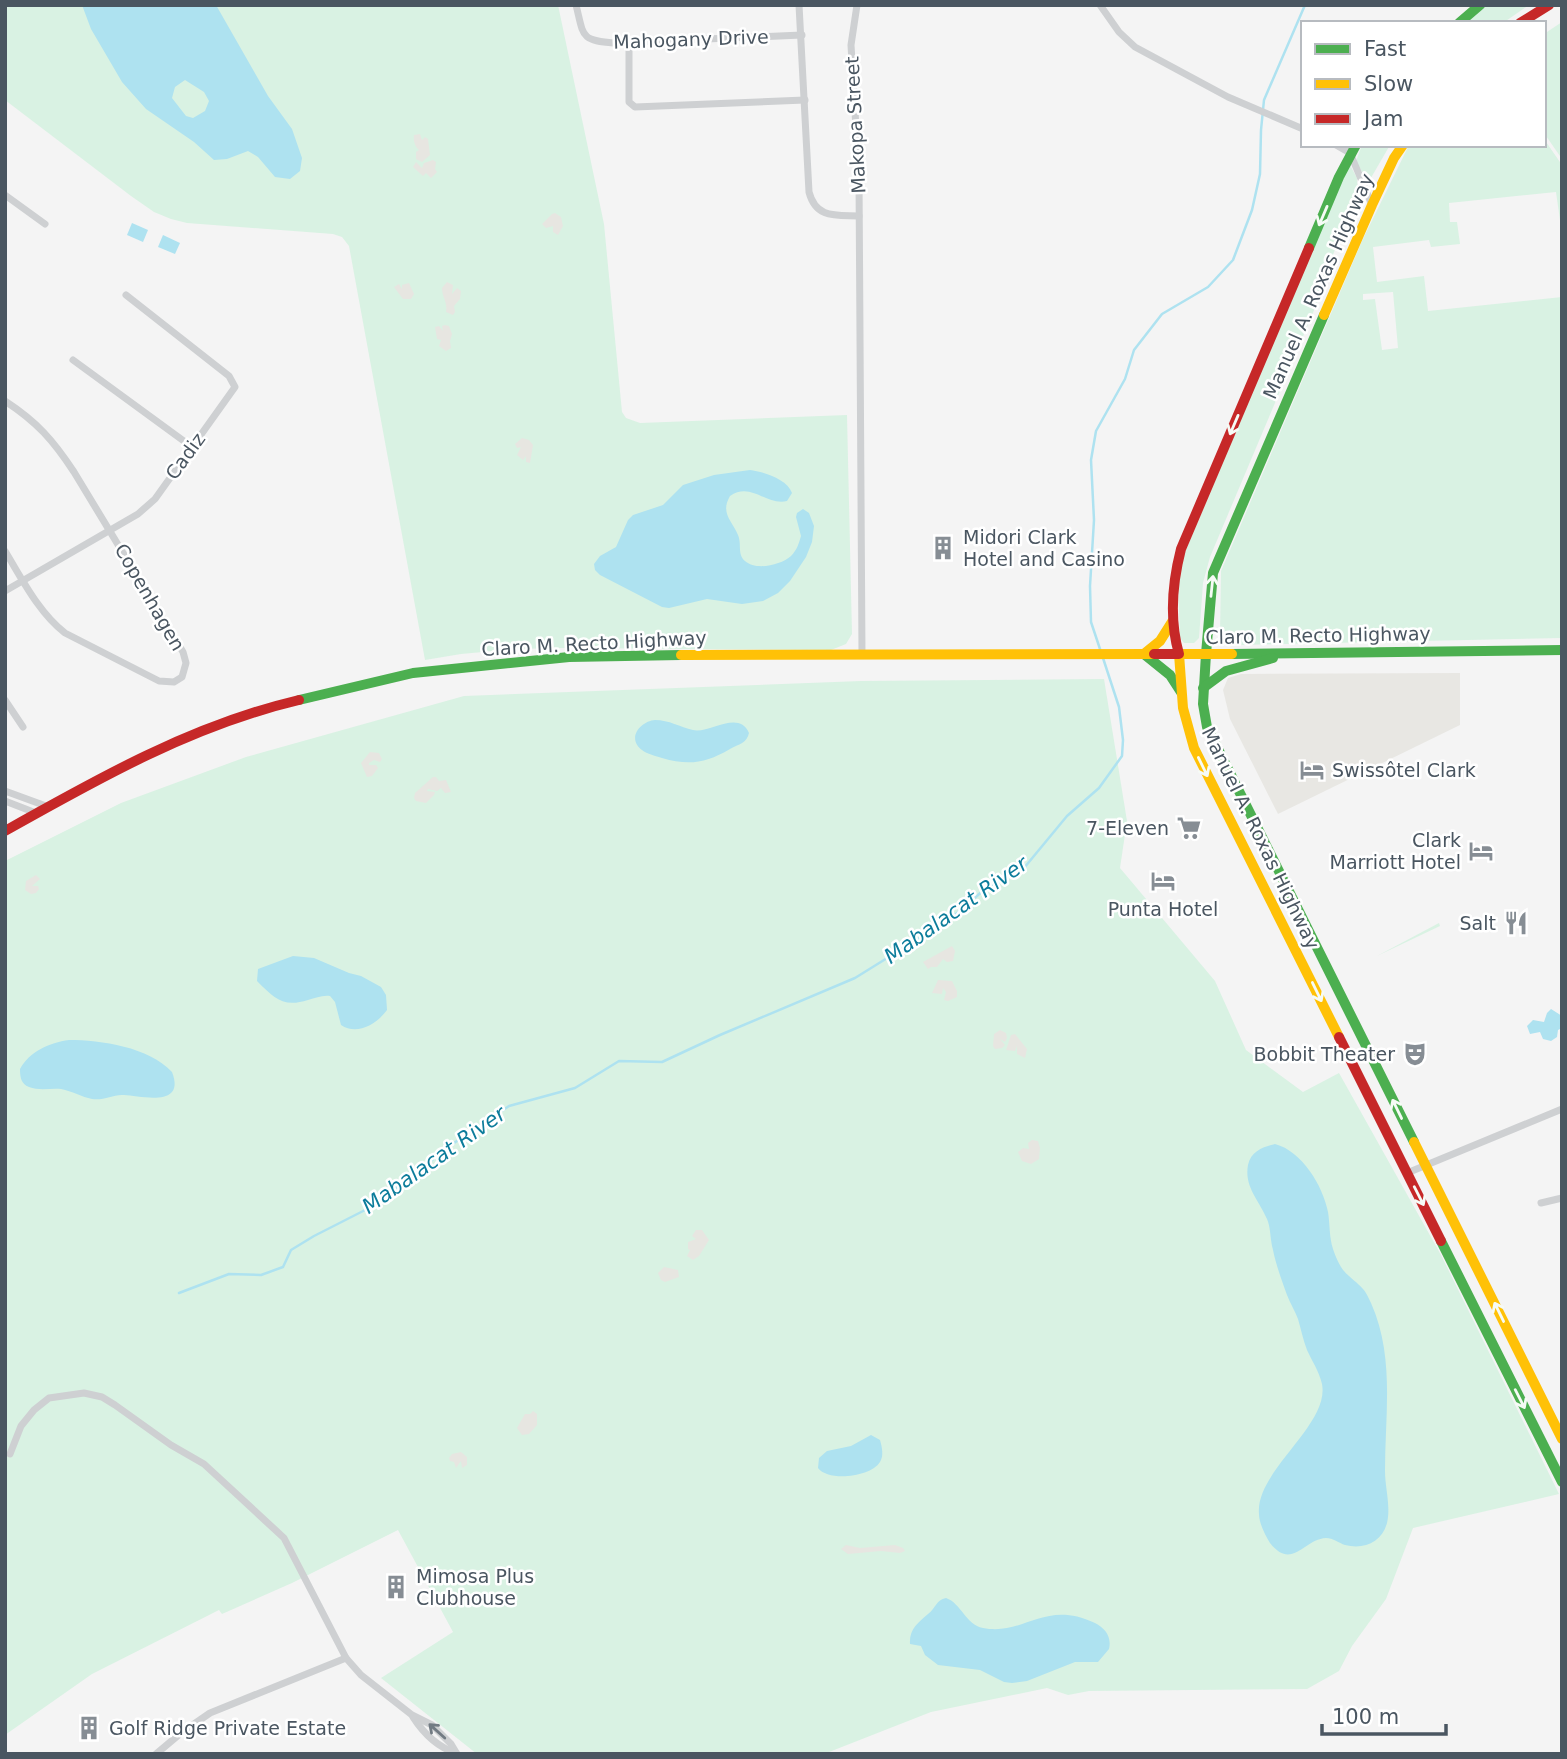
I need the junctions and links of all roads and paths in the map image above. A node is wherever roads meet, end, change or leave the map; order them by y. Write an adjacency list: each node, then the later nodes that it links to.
1 (576, 5): 10 (street, Mahogany Drive)
2 (799, 5): 9 (street)
3 (857, 5): 17 (street, Makopa Street)
4 (1100, 5): 12 (street)
5 (1480, 5): 7 (main road)
6 (1549, 5): 8 (main road)
7 (1461, 21)
8 (1523, 21)
9 (802, 35): 10 (street, Mahogany Drive); 11 (street)
10 (629, 43): 11 (street)
11 (805, 100): 17 (street)
12 (1301, 128)
13 (1402, 147): 16 (main road, Manuel A. Roxas Highway)
14 (1353, 149): 16 (street); 27 (main road, Manuel A. Roxas Highway, one-way to 27)
15 (5, 195): 18 (street)
16 (1372, 205): 32 (main road, Manuel A. Roxas Highway, one-way to 16)
17 (859, 216): 29 (street, Makopa Street)
18 (45, 224)
19 (126, 295): 22 (street, Cadiz)
20 (73, 360): 22 (street)
21 (5, 401): 23 (street, Copenhagen)
22 (192, 447): 23 (street, Cadiz)
23 (110, 530): 25 (street, Cadiz); 25 (street, Copenhagen)
24 (5, 551): 25 (street)
25 (22, 580): 26 (street, Cadiz)
26 (5, 591)
27 (1173, 620): 30 (main road); 31 (main road, Manuel A. Roxas Highway)
28 (1562, 650): 33 (main road, Claro M. Recto Highway)
29 (862, 654): 30 (main road, Claro M. Recto Highway); 40 (main road, Claro M. Recto Highway)
30 (1144, 654): 31 (main road, Claro M. Recto Highway); 35 (main road)
31 (1179, 654): 32 (main road, Claro M. Recto Highway); 35 (main road, Manuel A. Roxas Highway)
32 (1206, 654): 33 (main road, Claro M. Recto Highway); 34 (main road, Manuel A. Roxas Highway)
33 (1289, 654): 34 (main road)
34 (1203, 688): 44 (main road, Manuel A. Roxas Highway, one-way to 34)
35 (1181, 692): 45 (main road, Manuel A. Roxas Highway, one-way to 45)
36 (5, 700): 37 (street)
37 (23, 727)
38 (5, 791): 40 (street)
39 (5, 801): 41 (street)
40 (46, 806): 41 (main road, Claro M. Recto Highway)
41 (36, 813): 42 (main road, Claro M. Recto Highway)
42 (5, 831)
43 (1562, 1109): 44 (street)
44 (1426, 1164): 45 (street); 48 (main road, Manuel A. Roxas Highway, one-way to 44)
45 (1407, 1173): 50 (main road, Manuel A. Roxas Highway, one-way to 50)
46 (1562, 1198): 47 (street)
47 (1541, 1203)
48 (1562, 1439)
49 (10, 1454): 51 (street)
50 (1562, 1482)
51 (346, 1658): 52 (street); 53 (street)
52 (156, 1754)
53 (457, 1754)

